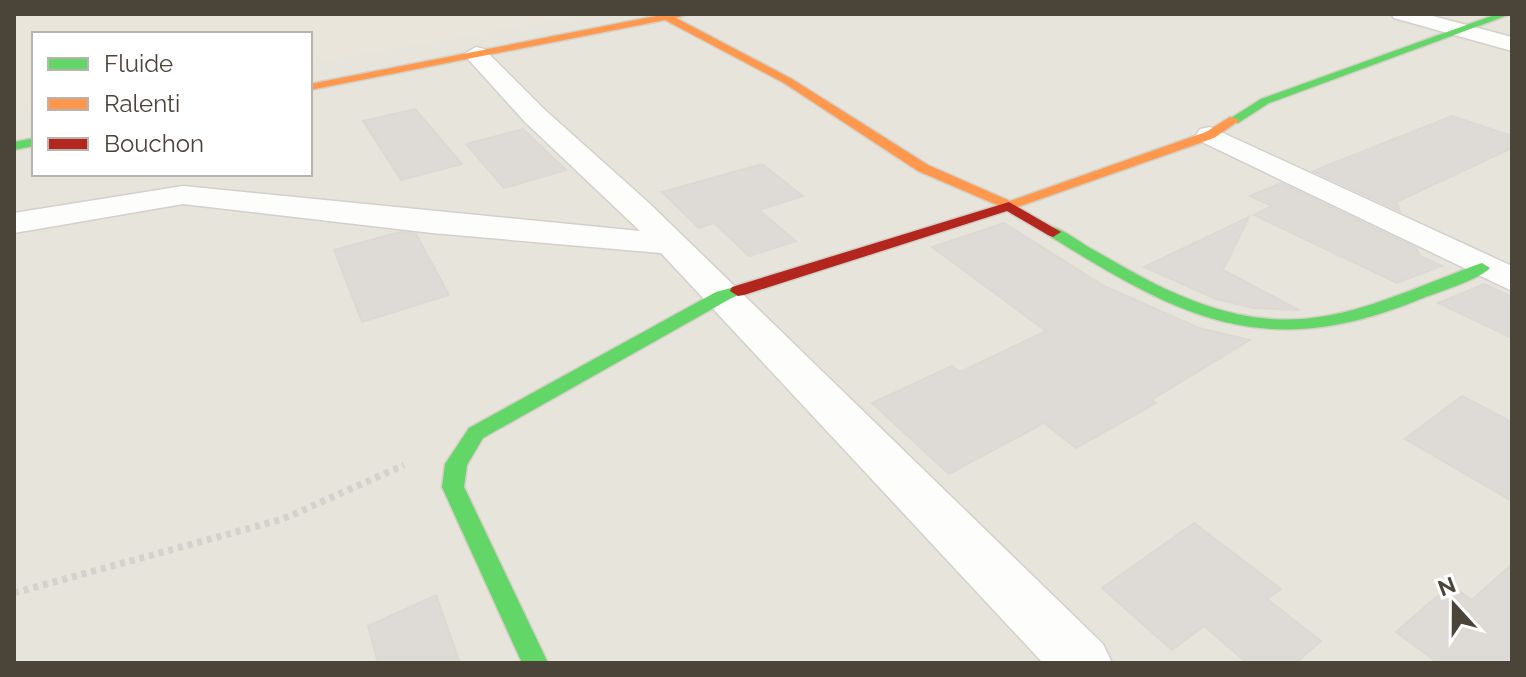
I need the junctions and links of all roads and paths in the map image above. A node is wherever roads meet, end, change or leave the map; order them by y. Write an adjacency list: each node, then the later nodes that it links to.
1 (1401, 14): 4 (street)
2 (1506, 14): 4 (street)
3 (674, 16): 6 (street); 9 (street)
4 (1461, 30): 5 (street); 8 (street)
5 (1512, 44)
6 (476, 54): 7 (street); 11 (street)
7 (312, 87)
8 (1210, 135): 9 (street); 12 (street)
9 (1009, 206): 12 (street); 14 (street)
10 (14, 223): 11 (street)
11 (670, 244): 14 (street)
12 (1482, 268): 13 (street)
13 (1512, 280)
14 (722, 296): 17 (street); 18 (street)
15 (407, 463): 16 (path)
16 (14, 593)
17 (535, 663)
18 (1082, 663)

